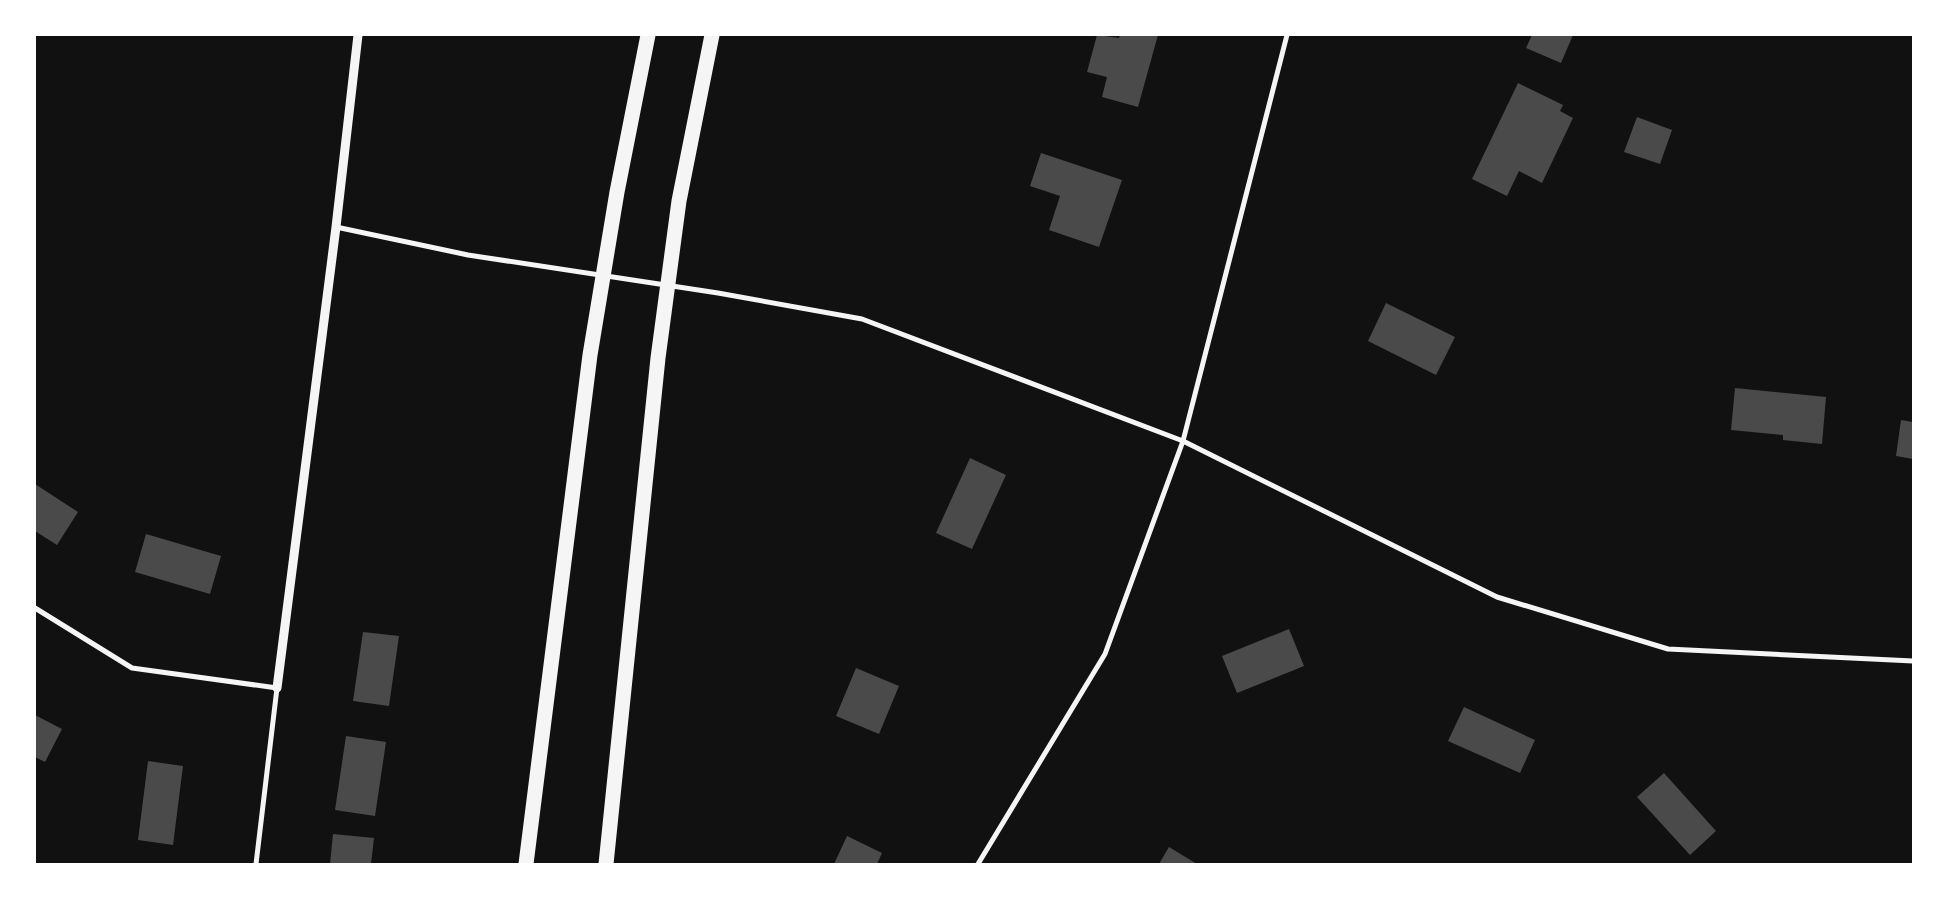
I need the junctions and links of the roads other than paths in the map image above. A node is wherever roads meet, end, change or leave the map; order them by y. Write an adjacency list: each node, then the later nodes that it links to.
1 (358, 35): 5 (street)
2 (648, 35): 11 (highway)
3 (712, 35): 12 (highway)
4 (1286, 35): 6 (street)
5 (336, 227): 6 (street); 9 (street)
6 (1183, 441): 8 (street); 13 (street)
7 (35, 608): 9 (street)
8 (1913, 662)
9 (277, 688): 10 (street)
10 (256, 864)
11 (526, 864)
12 (606, 864)
13 (978, 864)

